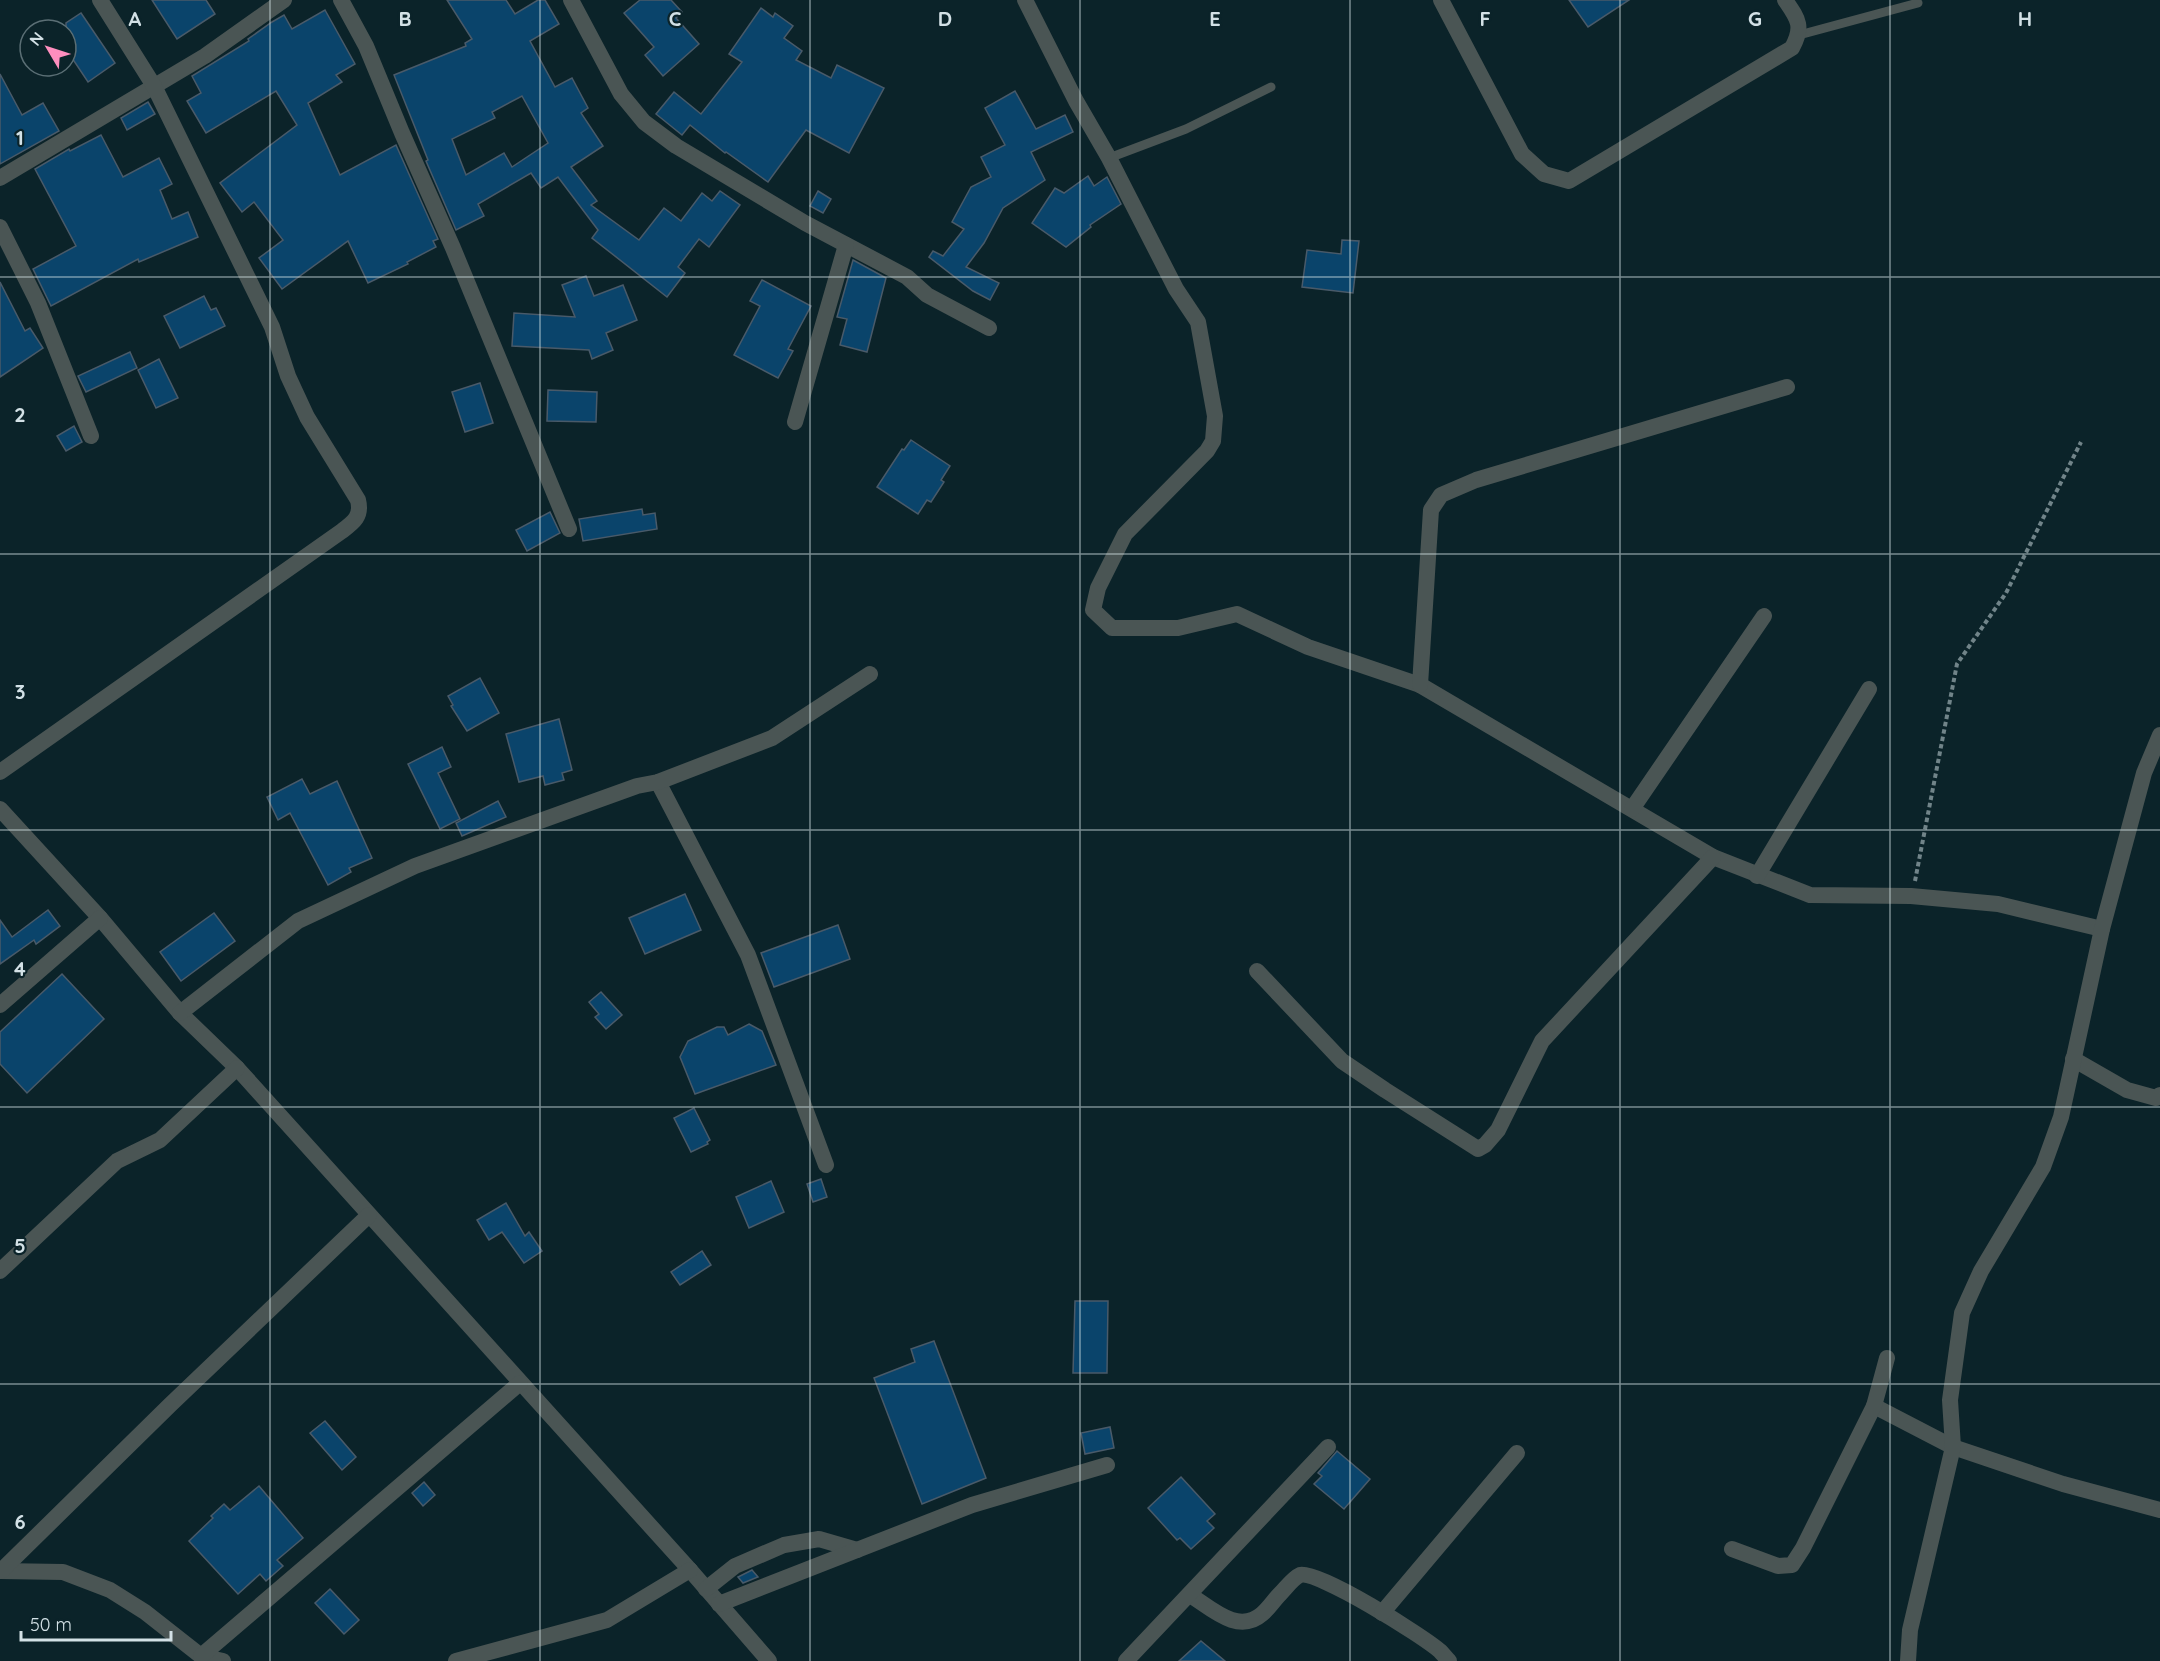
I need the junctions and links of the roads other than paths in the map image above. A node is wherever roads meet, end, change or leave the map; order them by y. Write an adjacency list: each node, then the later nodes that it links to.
1 (100, 0): 10 (street)
2 (284, 0): 10 (street)
3 (341, 0): 20 (street)
4 (571, 0): 15 (street)
5 (1025, 0): 12 (street)
6 (1441, 0): 9 (street)
7 (1785, 0): 9 (street)
8 (1918, 3): 9 (lane)
9 (1799, 35)
10 (154, 86): 13 (street); 26 (street)
11 (1271, 87): 12 (lane)
12 (1108, 158): 23 (street)
13 (0, 178)
14 (0, 227): 19 (street)
15 (846, 244): 16 (street); 18 (street)
16 (989, 328)
17 (1787, 387): 23 (street)
18 (795, 422)
19 (90, 436)
20 (569, 529)
21 (1764, 616): 29 (street)
22 (870, 674): 27 (street)
23 (1419, 686): 29 (street)
24 (1869, 689): 31 (street)
25 (2160, 735): 33 (street)
26 (0, 772)
27 (658, 782): 36 (street); 40 (street)
28 (0, 809): 32 (street)
29 (1632, 809): 30 (street)
30 (1713, 857): 31 (street); 34 (street)
31 (1757, 876): 33 (street)
32 (100, 918): 35 (street); 36 (street)
33 (2102, 929): 37 (street)
34 (1257, 971)
35 (0, 1005)
36 (180, 1013): 38 (street)
37 (2073, 1059): 39 (street); 46 (street)
38 (237, 1068): 41 (street); 42 (street)
39 (2160, 1095)
40 (826, 1166)
41 (369, 1215): 44 (street); 54 (street)
42 (0, 1271)
43 (1887, 1358): 45 (street)
44 (520, 1383): 53 (street); 59 (street)
45 (1874, 1406): 46 (street); 51 (street)
46 (1953, 1447): 50 (street); 65 (street)
47 (1328, 1448): 56 (street)
48 (1517, 1454): 58 (street)
49 (1107, 1465): 52 (street)
50 (2160, 1510)
51 (1732, 1549)
52 (856, 1550): 55 (street); 57 (street)
53 (690, 1570): 55 (street); 61 (street)
54 (1, 1571): 59 (street)
55 (706, 1589): 57 (street)
56 (1190, 1595): 58 (street); 63 (street)
57 (719, 1604): 62 (street)
58 (1382, 1613): 64 (street)
59 (201, 1656): 60 (street)
60 (223, 1661)
61 (456, 1661)
62 (770, 1661)
63 (1126, 1661)
64 (1449, 1661)
65 (1908, 1661)

